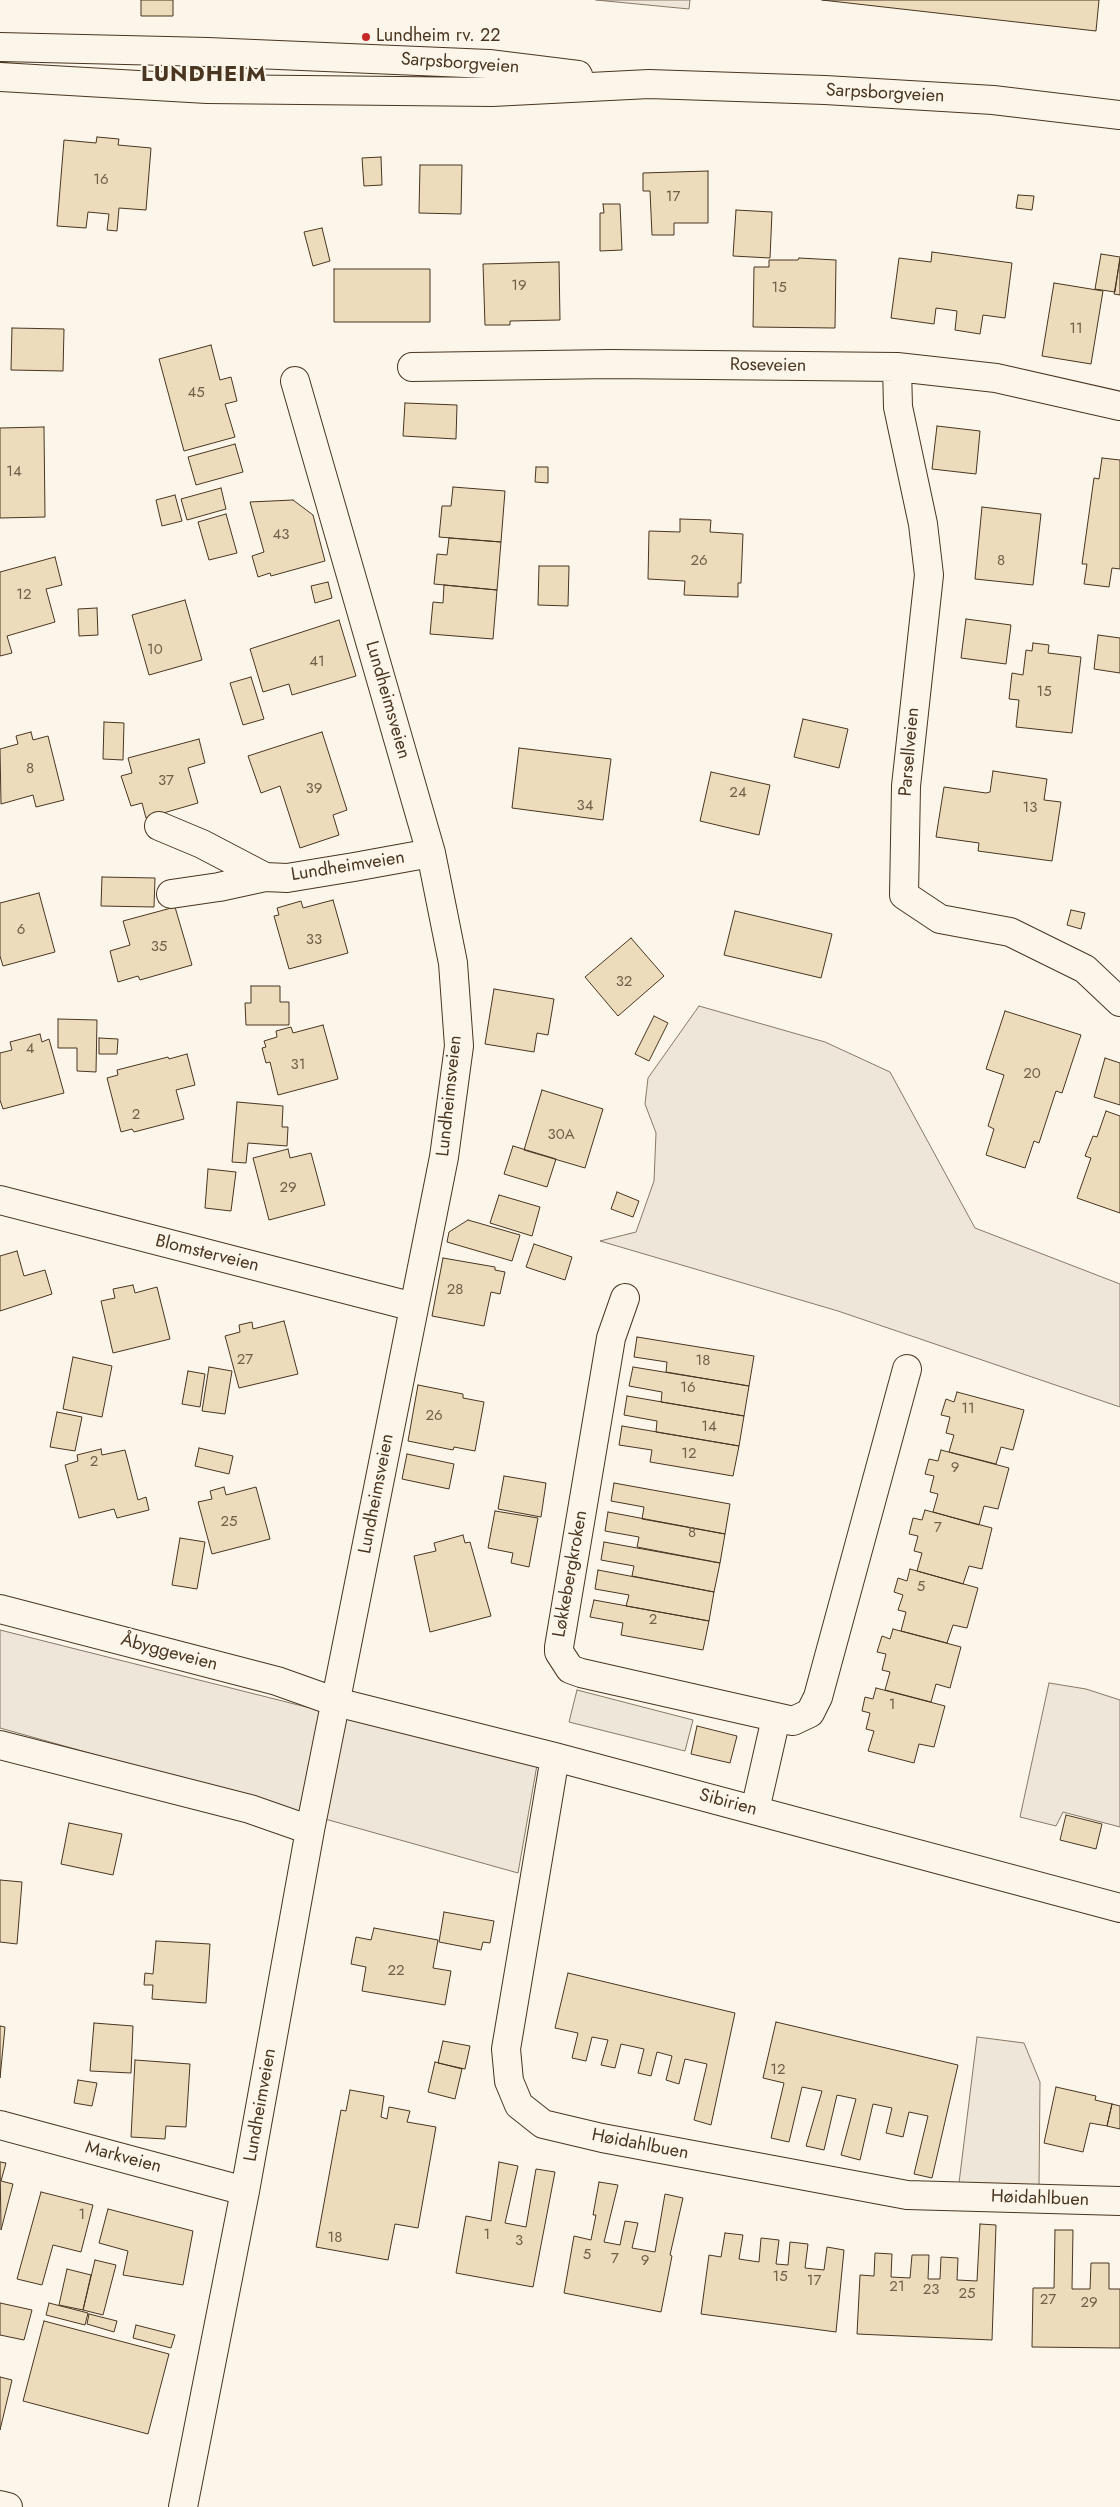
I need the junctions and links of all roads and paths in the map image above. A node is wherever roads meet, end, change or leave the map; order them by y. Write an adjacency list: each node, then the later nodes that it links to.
1 (0, 47): 3 (main road, Sarpsborgveien)
2 (0, 77): 3 (main road, Sarpsborgveien)
3 (648, 84): 4 (main road, Sarpsborgveien)
4 (1120, 115)
5 (412, 366): 6 (main road, Roseveien)
6 (897, 367): 8 (main road, Roseveien); 13 (main road, Parsellveien)
7 (295, 380): 10 (main road, Lundheimsveien)
8 (1120, 406)
9 (159, 826): 11 (main road, Lundheimveien)
10 (431, 852): 11 (main road, Lundheimveien); 16 (main road, Lundheimsveien)
11 (265, 877): 12 (main road, Lundheimveien)
12 (171, 894)
13 (1120, 1002)
14 (0, 1200): 16 (main road, Blomsterveien)
15 (625, 1298): 20 (main road, Løkkebergkroken)
16 (414, 1307): 19 (main road, Lundheimsveien)
17 (907, 1369): 20 (main road, Løkkebergkroken)
18 (0, 1609): 19 (main road, Åbyggeveien)
19 (336, 1702): 22 (main road, Sibirien); 24 (main road, Lundheimveien)
20 (776, 1718): 23 (main road)
21 (0, 1745): 24 (main road)
22 (555, 1757): 23 (main road, Sibirien); 28 (main road, Høidahlbuen)
23 (755, 1810): 25 (main road, Sibirien)
24 (310, 1830): 27 (main road, Lundheimveien)
25 (1120, 1908)
26 (0, 2125): 27 (main road, Markveien)
27 (245, 2190): 31 (main road, Lundheimveien)
28 (1120, 2201)
29 (0, 2505): 30 (main road)
30 (8, 2507)
31 (183, 2507)

